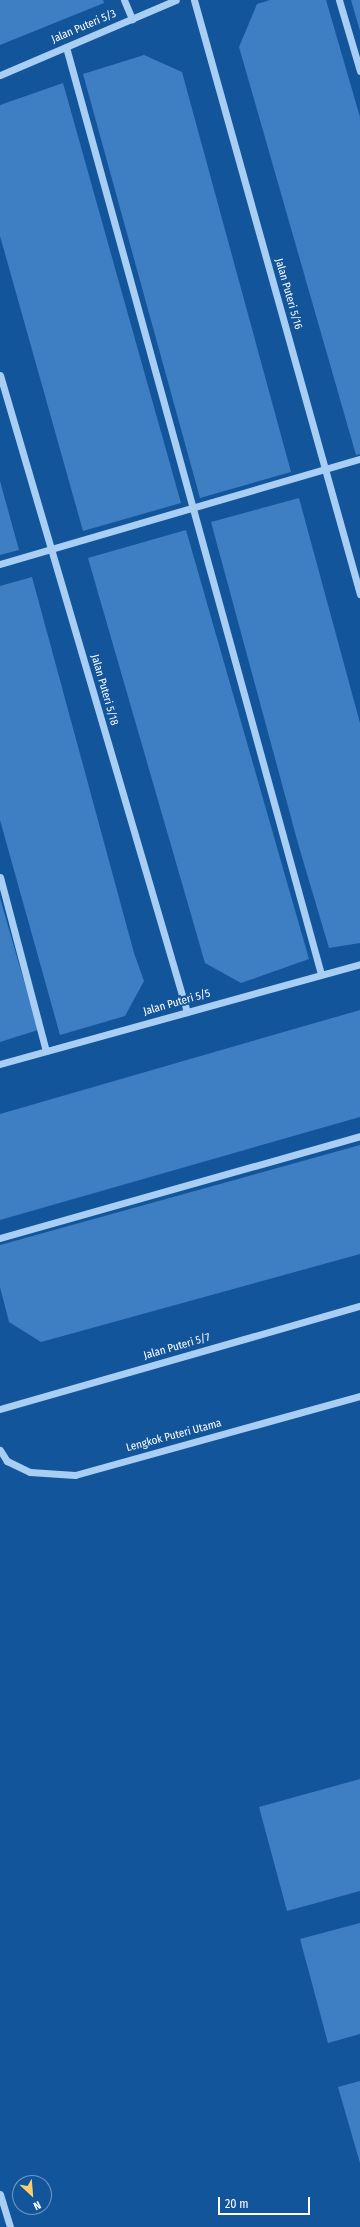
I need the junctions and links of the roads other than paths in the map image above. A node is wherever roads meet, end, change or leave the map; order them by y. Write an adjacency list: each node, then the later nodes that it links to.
1 (124, 0): 5 (street)
2 (176, 0): 5 (street, Jalan Puteri 5/3)
3 (194, 0): 11 (street, Jalan Puteri 5/16)
4 (339, 0): 7 (street)
5 (132, 19): 6 (street, Jalan Puteri 5/3)
6 (66, 47): 8 (street, Jalan Puteri 5/3); 12 (street)
7 (360, 71)
8 (0, 75)
9 (0, 374): 13 (street, Jalan Puteri 5/18)
10 (360, 459): 11 (street)
11 (325, 469): 12 (street); 15 (street, Jalan Puteri 5/16)
12 (192, 508): 13 (street); 18 (street)
13 (51, 549): 14 (street); 19 (street, Jalan Puteri 5/18)
14 (0, 564)
15 (360, 594)
16 (0, 877): 20 (street)
17 (360, 964): 18 (street, Jalan Puteri 5/5)
18 (322, 974): 19 (street, Jalan Puteri 5/5)
19 (187, 1012): 20 (street, Jalan Puteri 5/5)
20 (46, 1051): 21 (street, Jalan Puteri 5/5)
21 (0, 1064)
22 (360, 1136): 23 (street)
23 (0, 1238)
24 (360, 1306): 26 (street, Jalan Puteri 5/7)
25 (360, 1396): 27 (street, Lengkok Puteri Utama)
26 (0, 1408)
27 (0, 1450)
28 (0, 2194): 29 (street)
29 (10, 2227)

